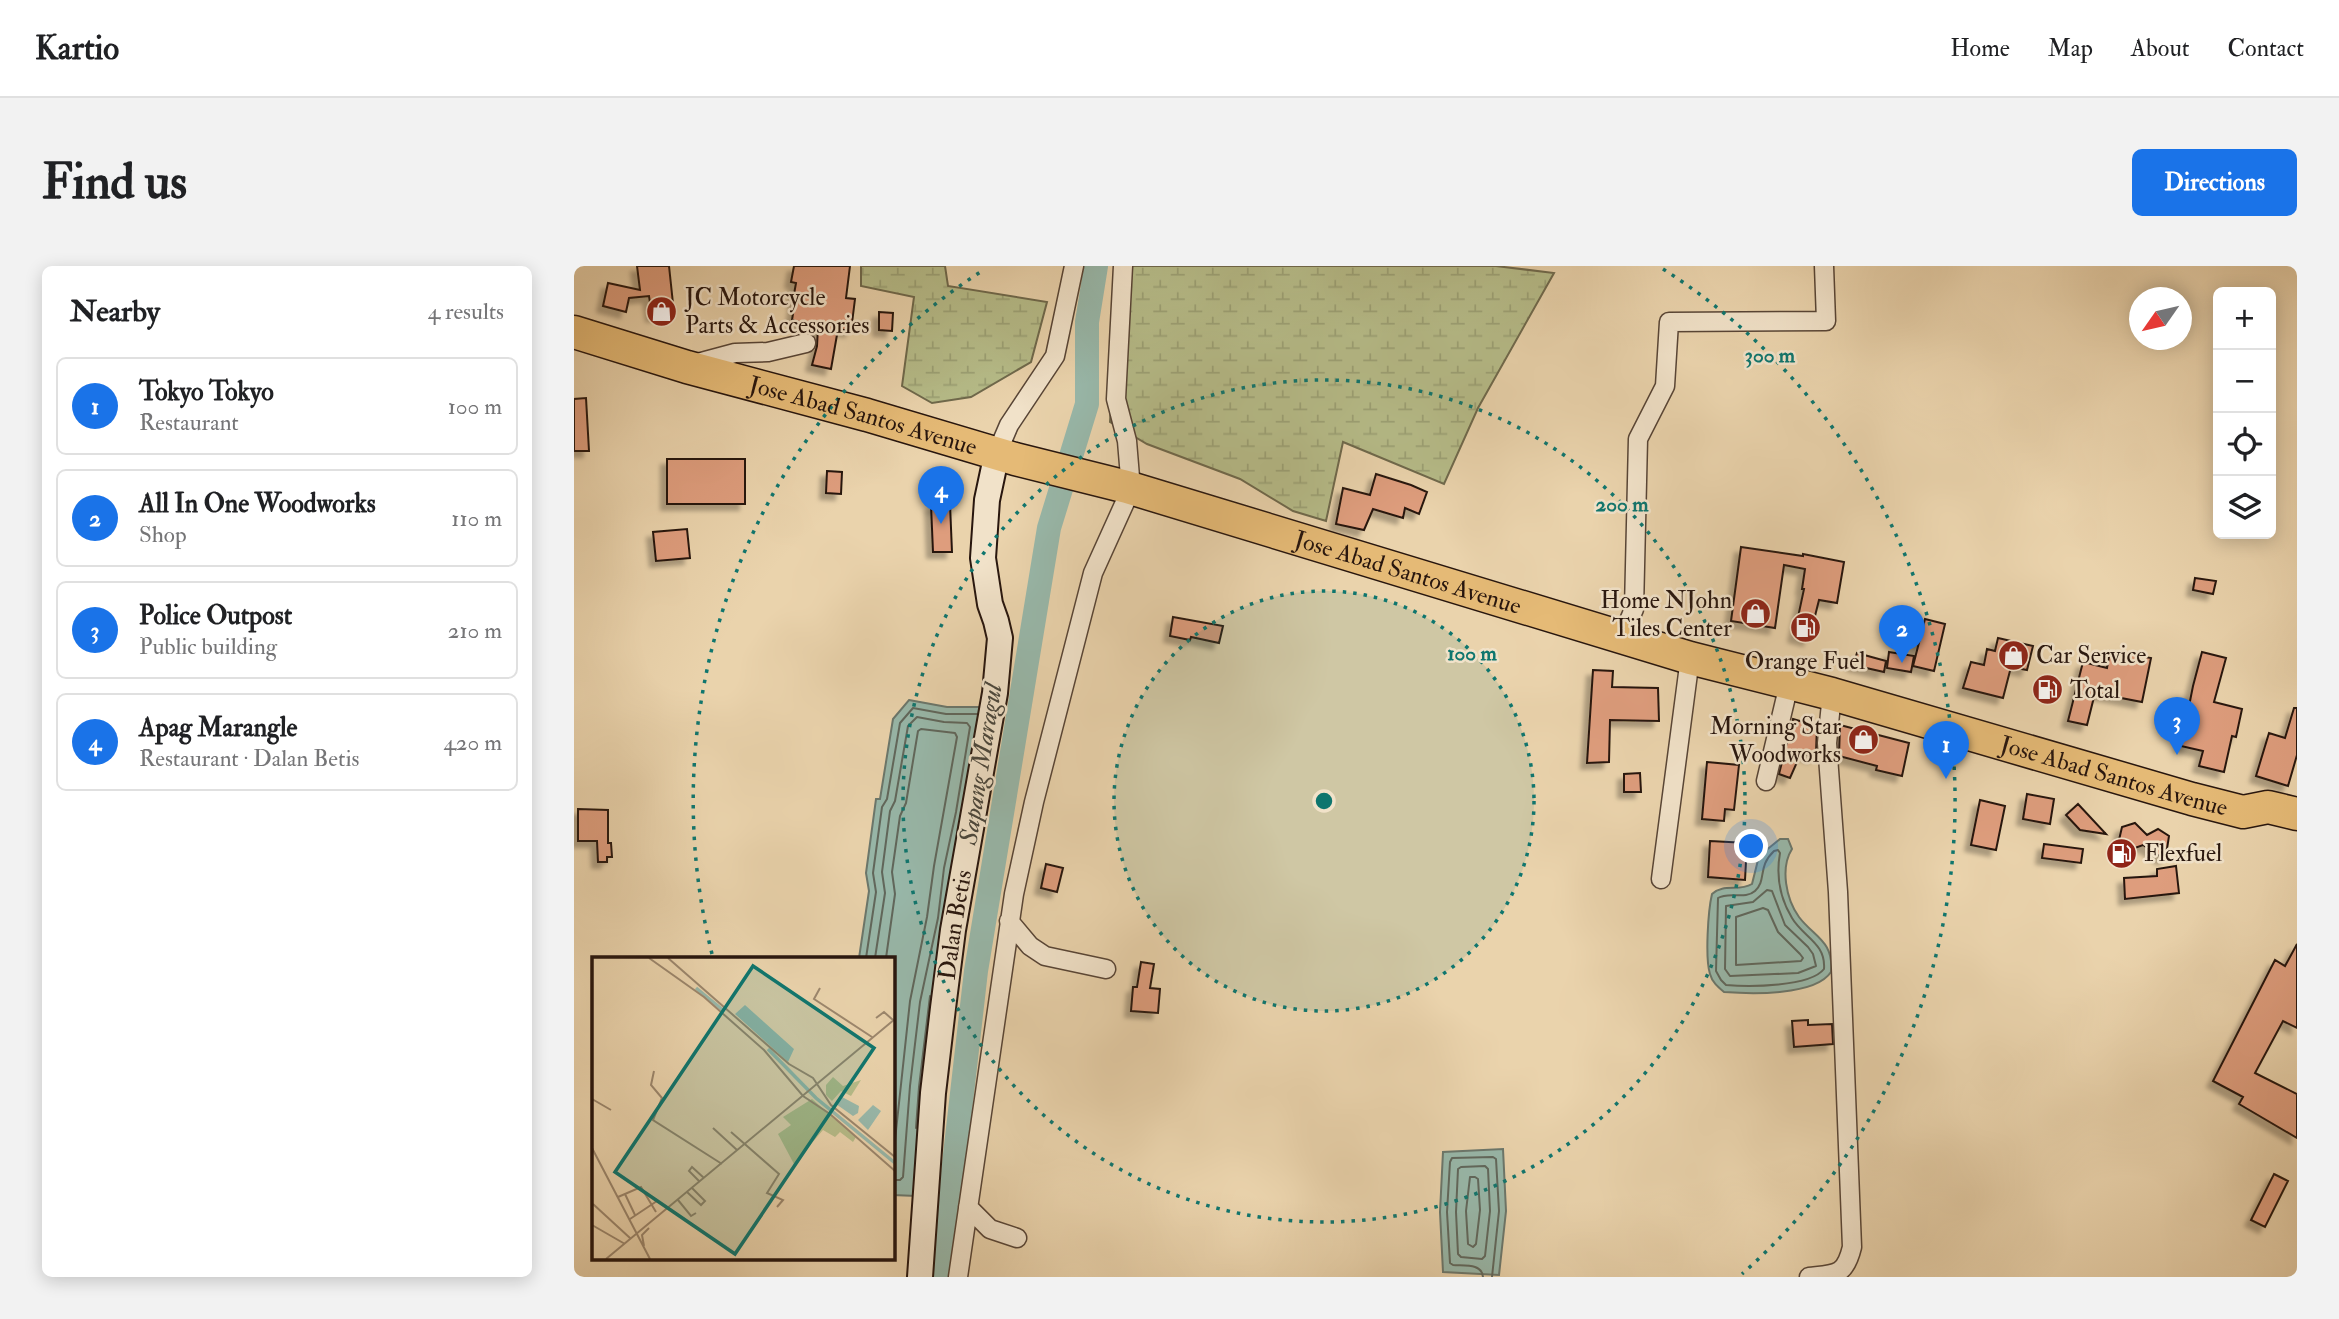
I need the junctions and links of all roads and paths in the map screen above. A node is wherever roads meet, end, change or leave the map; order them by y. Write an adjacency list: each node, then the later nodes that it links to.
1 (1073, 266): 7 (street)
2 (1123, 266): 8 (street)
3 (1824, 266): 9 (street)
4 (574, 332): 6 (highway, Jose Abad Santos Avenue)
5 (806, 343): 6 (street)
6 (687, 366): 7 (highway, Jose Abad Santos Avenue)
7 (1006, 456): 8 (highway, Jose Abad Santos Avenue); 22 (street, Dalan Betis)
8 (1129, 488): 9 (highway, Jose Abad Santos Avenue); 18 (street)
9 (1622, 637): 10 (highway, Jose Abad Santos Avenue)
10 (1690, 658): 11 (highway, Jose Abad Santos Avenue); 17 (street)
11 (1789, 684): 12 (highway, Jose Abad Santos Avenue); 13 (street)
12 (1832, 694): 14 (highway, Jose Abad Santos Avenue); 24 (street)
13 (1766, 781)
14 (2243, 812): 15 (highway, Jose Abad Santos Avenue); 16 (highway, Jose Abad Santos Avenue)
15 (2297, 814)
16 (2297, 837)
17 (1661, 879)
18 (1009, 921): 19 (street); 20 (street)
19 (1106, 969)
20 (968, 1207): 21 (street); 23 (street)
21 (1017, 1238)
22 (920, 1277)
23 (958, 1277)
24 (1809, 1277)

